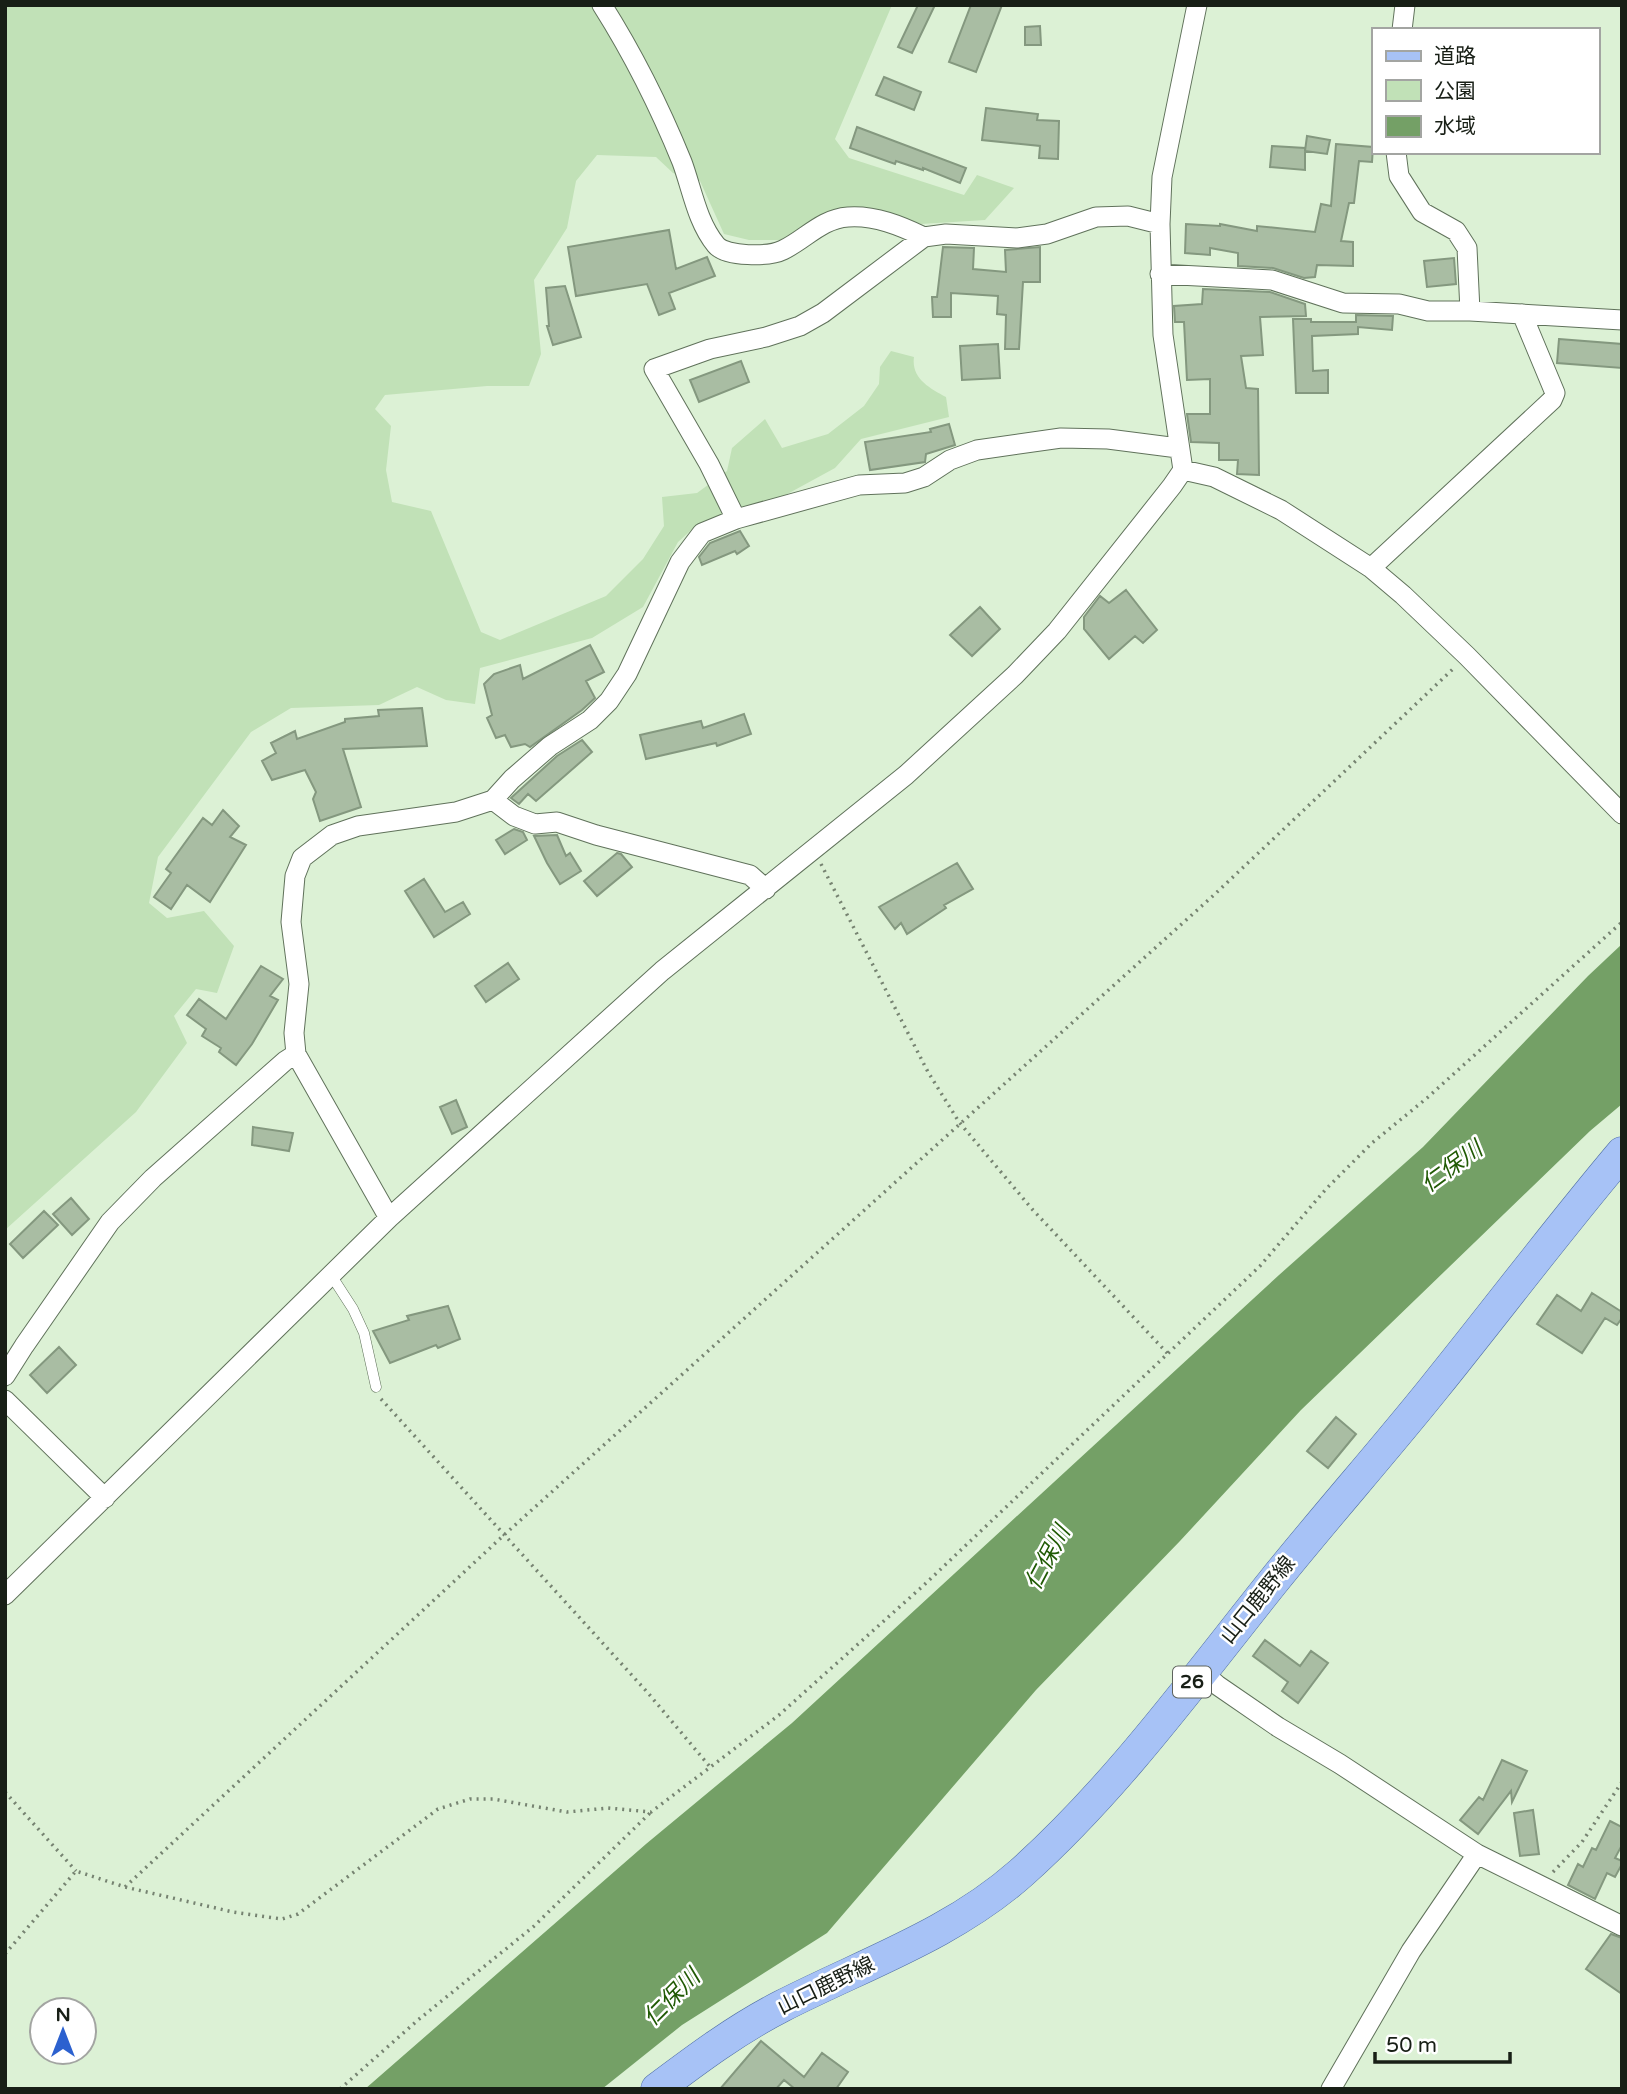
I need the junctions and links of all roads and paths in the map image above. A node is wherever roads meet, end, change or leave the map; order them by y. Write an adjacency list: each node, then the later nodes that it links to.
1 (602, 5): 7 (street)
2 (1198, 5): 6 (street)
3 (1405, 5): 4 (street)
4 (1402, 28)
5 (1396, 154): 9 (street)
6 (1160, 224): 7 (street); 8 (street)
7 (924, 237): 14 (street)
8 (1160, 274): 9 (street); 12 (street)
9 (1470, 311): 10 (street)
10 (1522, 314): 11 (street); 15 (street)
11 (1622, 320)
12 (1178, 448): 13 (street); 14 (street)
13 (1182, 470): 15 (street); 19 (street)
14 (736, 519): 17 (street)
15 (1371, 568): 16 (street)
16 (1467, 656): 18 (street); 23 (path)
17 (493, 800): 20 (street); 22 (street)
18 (1622, 814)
19 (814, 850): 20 (street); 23 (path)
20 (766, 889): 25 (street)
21 (1622, 922): 27 (path)
22 (296, 1054): 25 (street); 28 (street)
23 (959, 1122): 27 (path); 32 (path)
24 (1622, 1153): 34 (main road, 山口鹿野線 / 26)
25 (389, 1218): 26 (street)
26 (331, 1275): 29 (lane); 31 (street)
27 (1169, 1355): 35 (path)
28 (5, 1376)
29 (376, 1387): 32 (path)
30 (5, 1400): 31 (street)
31 (105, 1497): 33 (street)
32 (504, 1535): 35 (path); 42 (path)
33 (5, 1595)
34 (1201, 1671): 39 (street); 46 (main road, 山口鹿野線 / 26)
35 (711, 1768): 38 (path)
36 (1622, 1782): 41 (path)
37 (5, 1792): 40 (path)
38 (651, 1812): 42 (path); 45 (path)
39 (1477, 1854): 41 (street); 47 (street)
40 (76, 1871): 42 (path); 44 (path)
41 (1541, 1885): 43 (street)
42 (125, 1886)
43 (1622, 1926)
44 (5, 1954)
45 (340, 2089)
46 (657, 2089)
47 (1331, 2089)

